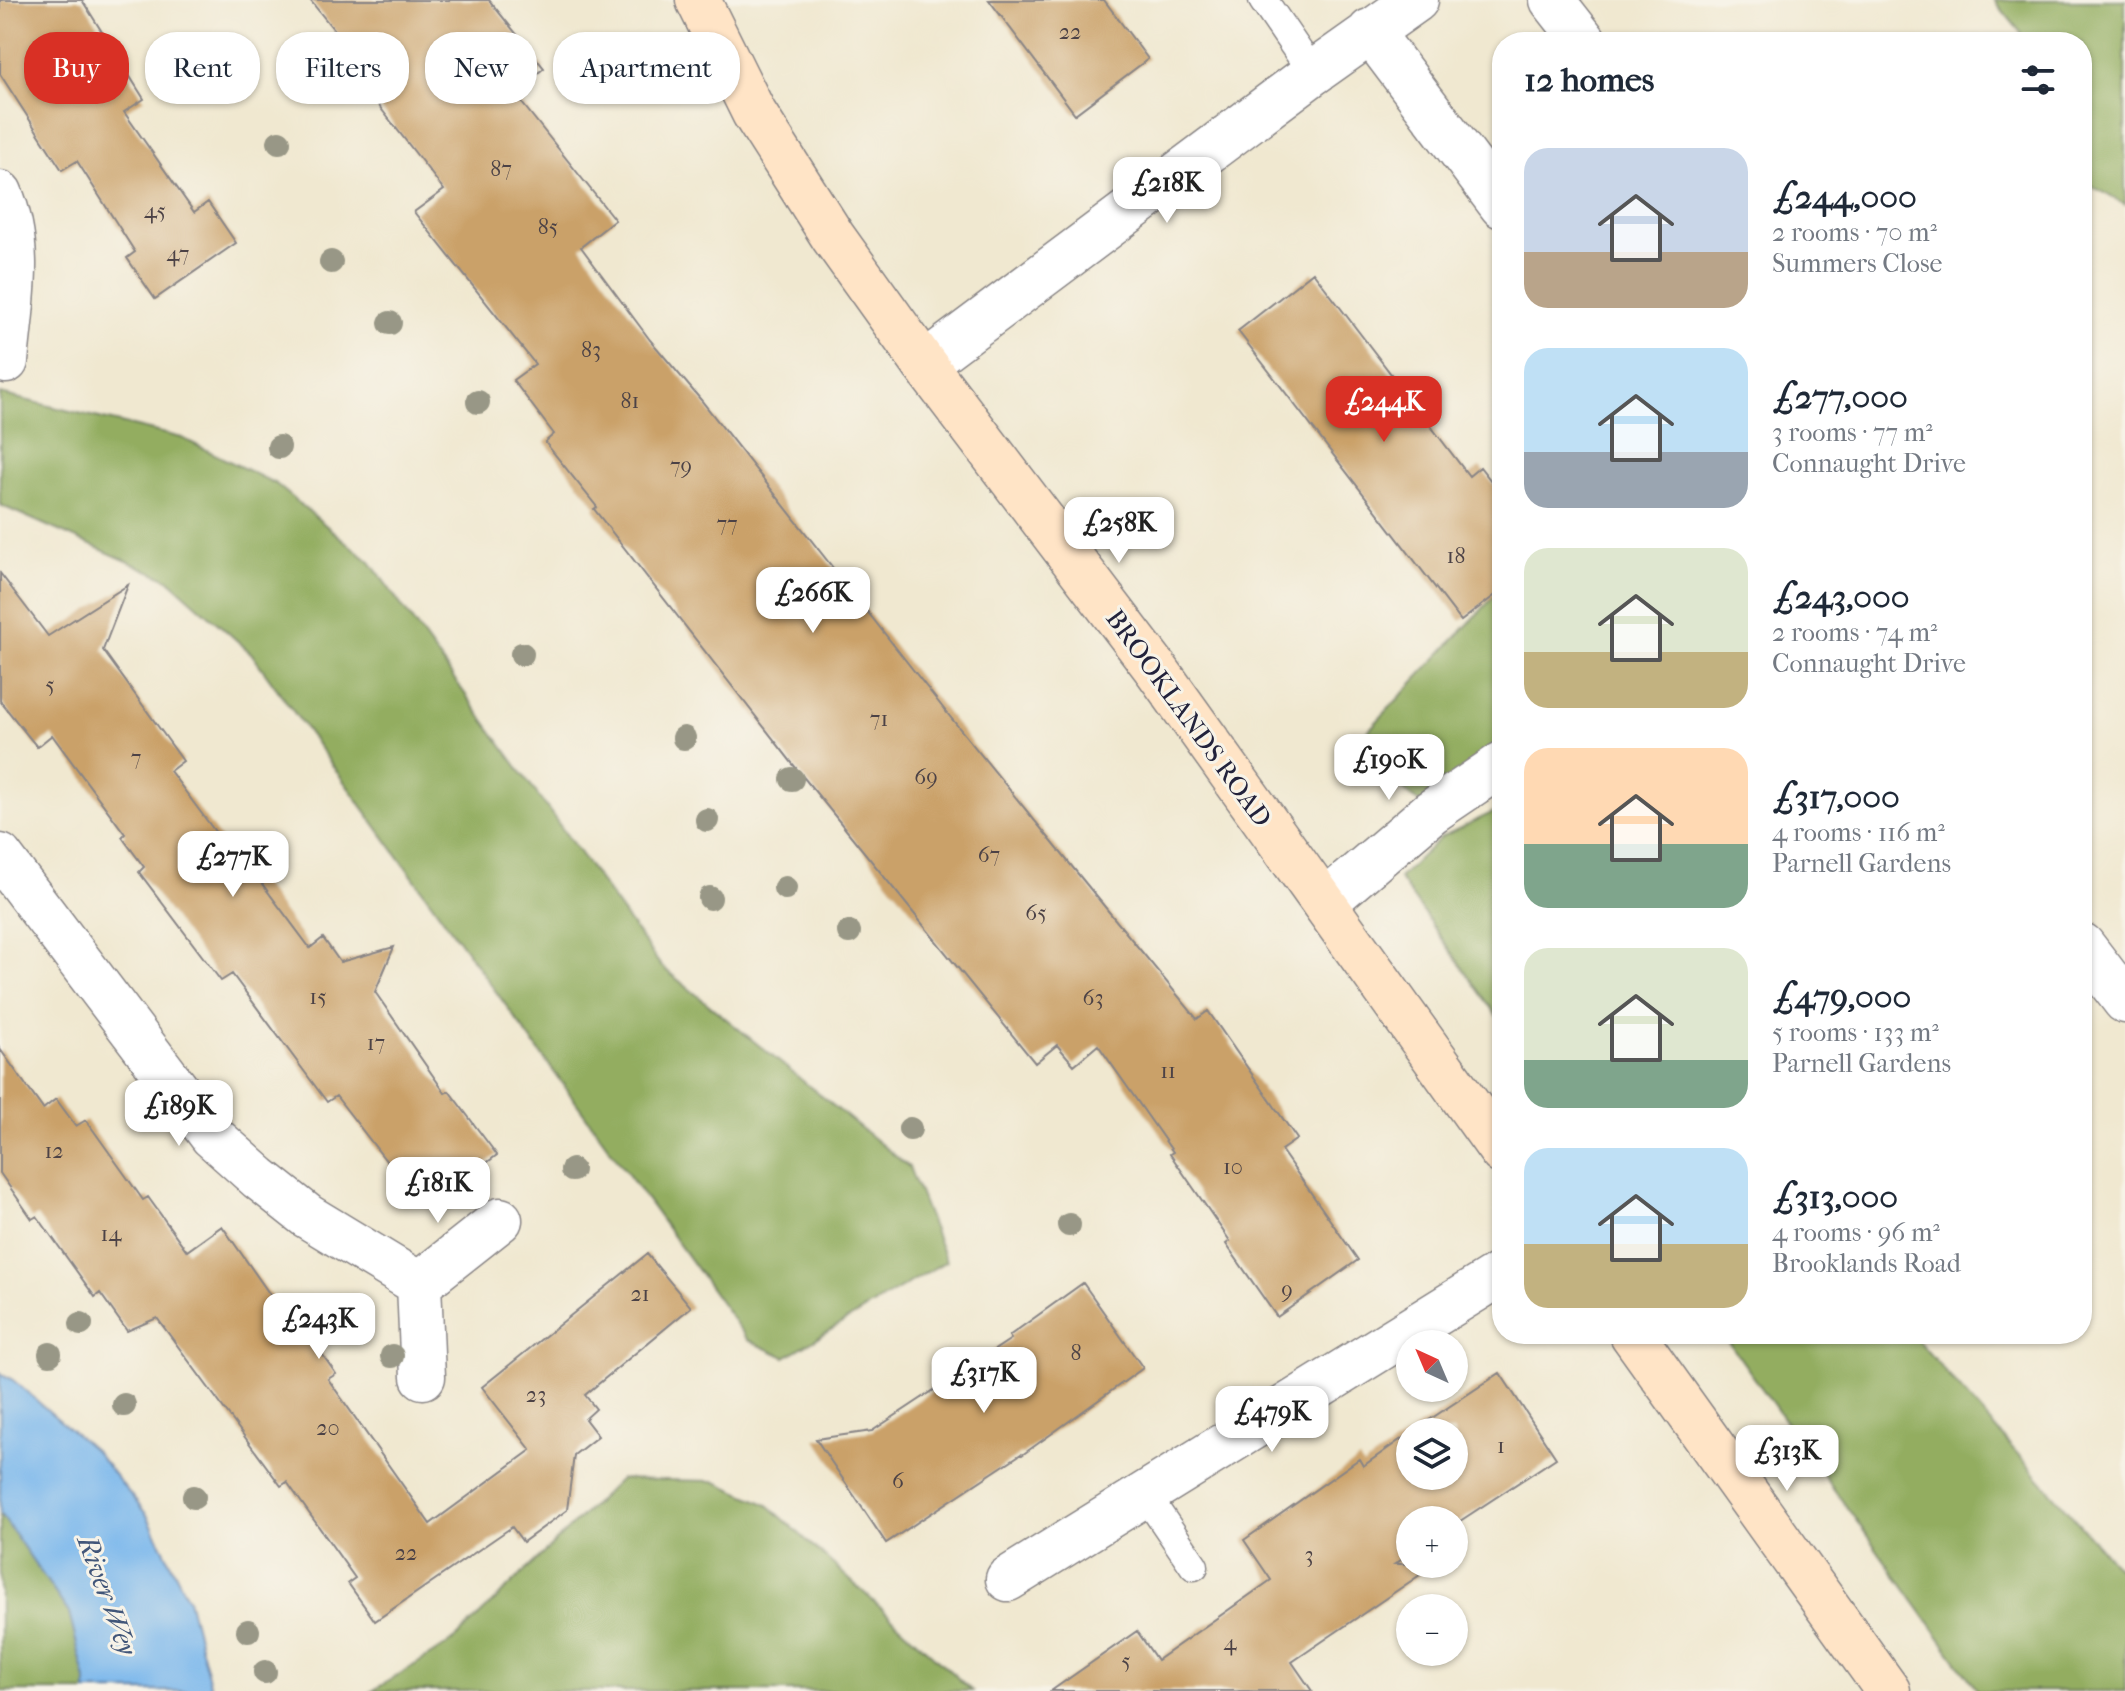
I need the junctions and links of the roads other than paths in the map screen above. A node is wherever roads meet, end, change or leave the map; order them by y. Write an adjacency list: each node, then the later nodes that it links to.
1 (698, 0): 11 (main road, BROOKLANDS ROAD)
2 (1263, 0): 7 (lane)
3 (1416, 0): 5 (street)
4 (1552, 0): 6 (street)
5 (1370, 31): 7 (street); 9 (street)
6 (1577, 32)
7 (1313, 73): 11 (street)
8 (0, 193): 10 (street)
9 (1492, 193)
10 (6, 361)
11 (924, 364): 14 (main road, BROOKLANDS ROAD)
12 (1492, 771): 14 (street)
13 (0, 856): 20 (street)
14 (1324, 903): 17 (main road, BROOKLANDS ROAD)
15 (2092, 958): 16 (street)
16 (2125, 1001)
17 (1492, 1138)
18 (500, 1220): 20 (street)
19 (1492, 1279): 23 (street)
20 (419, 1284): 22 (street)
21 (1639, 1344): 26 (main road)
22 (423, 1377)
23 (1145, 1494): 24 (lane); 25 (street)
24 (1194, 1566)
25 (1008, 1579)
26 (1888, 1691)

